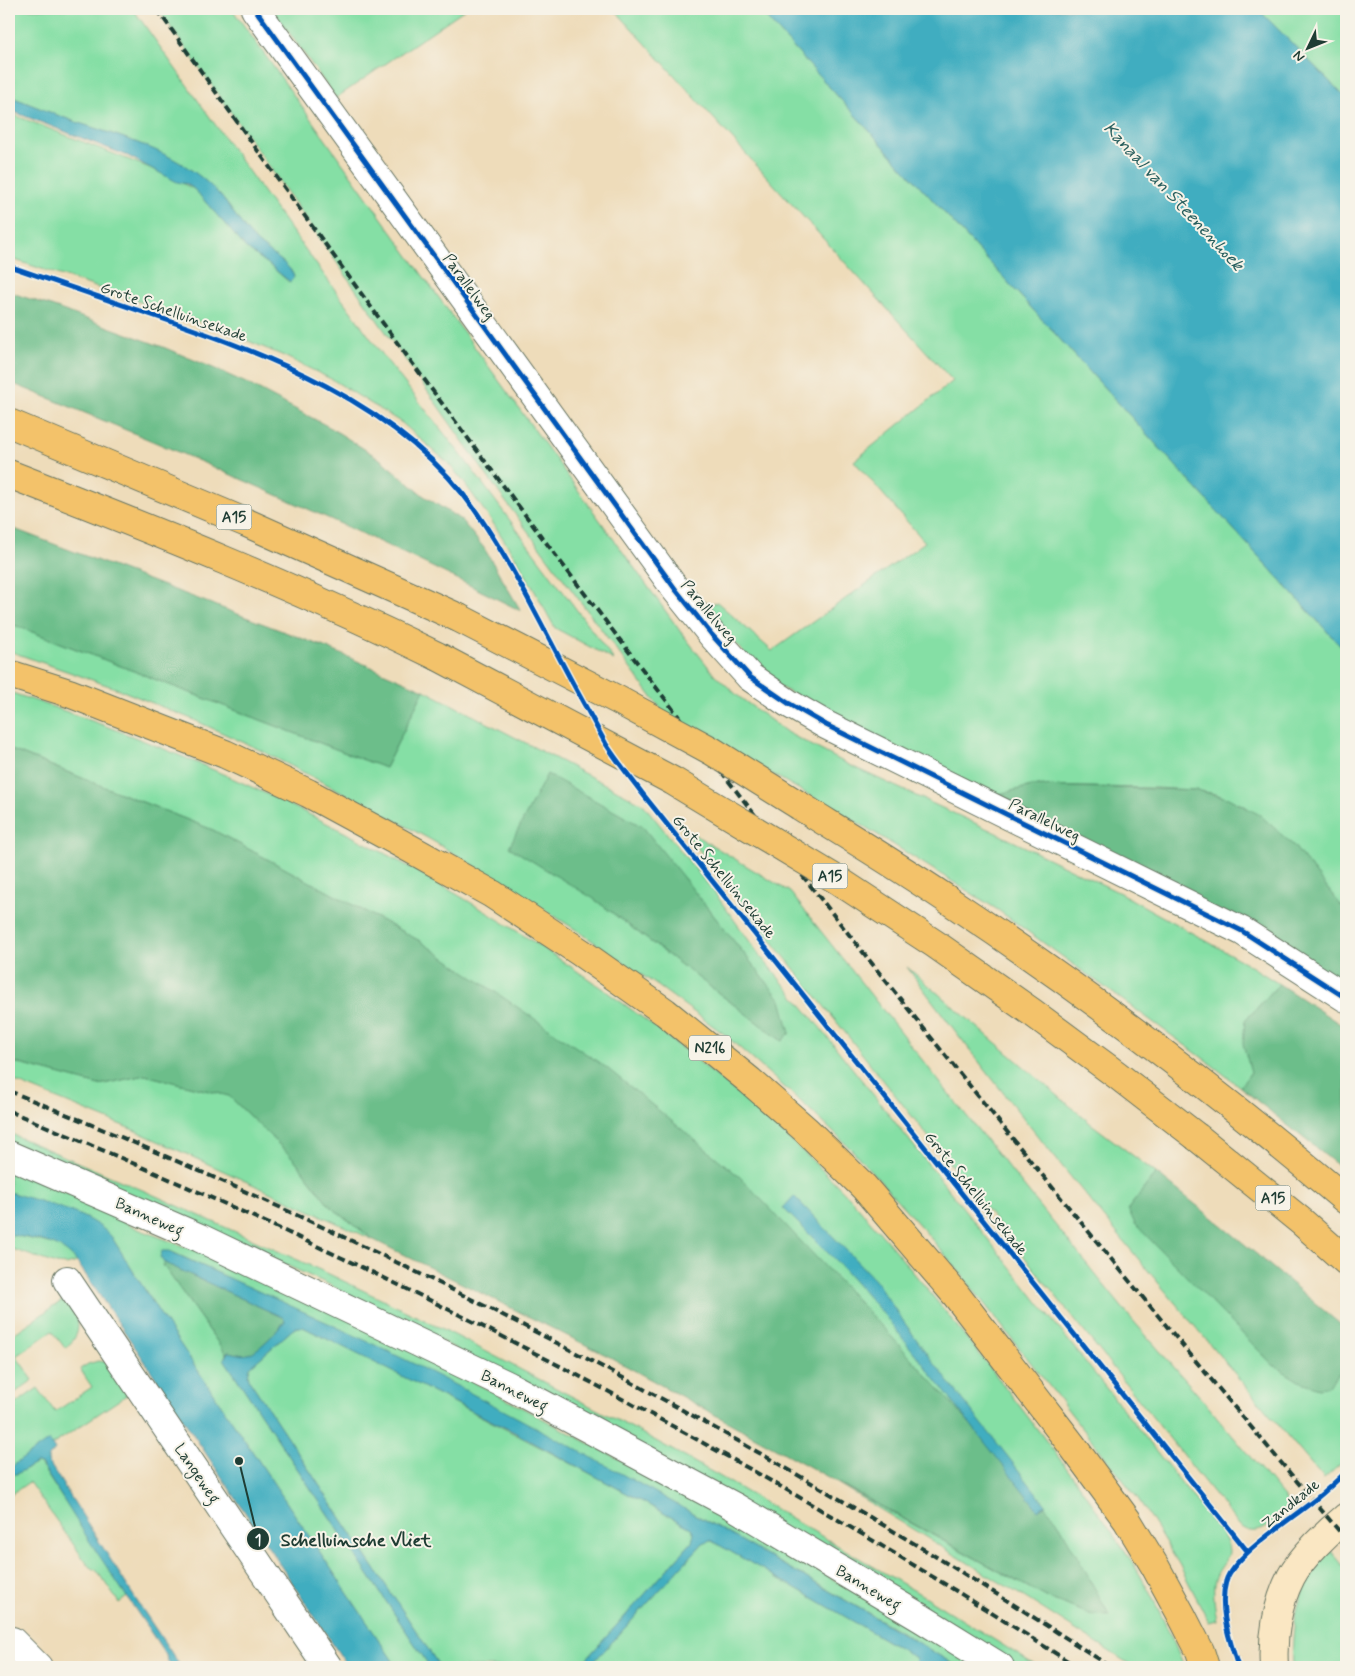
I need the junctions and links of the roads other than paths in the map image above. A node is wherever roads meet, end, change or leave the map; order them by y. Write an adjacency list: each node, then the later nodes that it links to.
1 (255, 9): 5 (street, Parallelweg)
2 (9, 423): 7 (main road, A15, bridge)
3 (9, 474): 8 (main road, A15, bridge)
4 (9, 674): 15 (main road, N216)
5 (1346, 998)
6 (9, 1155): 14 (street, Banneweg)
7 (1346, 1200)
8 (1346, 1261)
9 (67, 1280): 13 (street, Langeweg)
10 (1346, 1517): 16 (street)
11 (11, 1654): 12 (street)
12 (38, 1667)
13 (328, 1667)
14 (1000, 1667)
15 (1205, 1667)
16 (1274, 1667)

